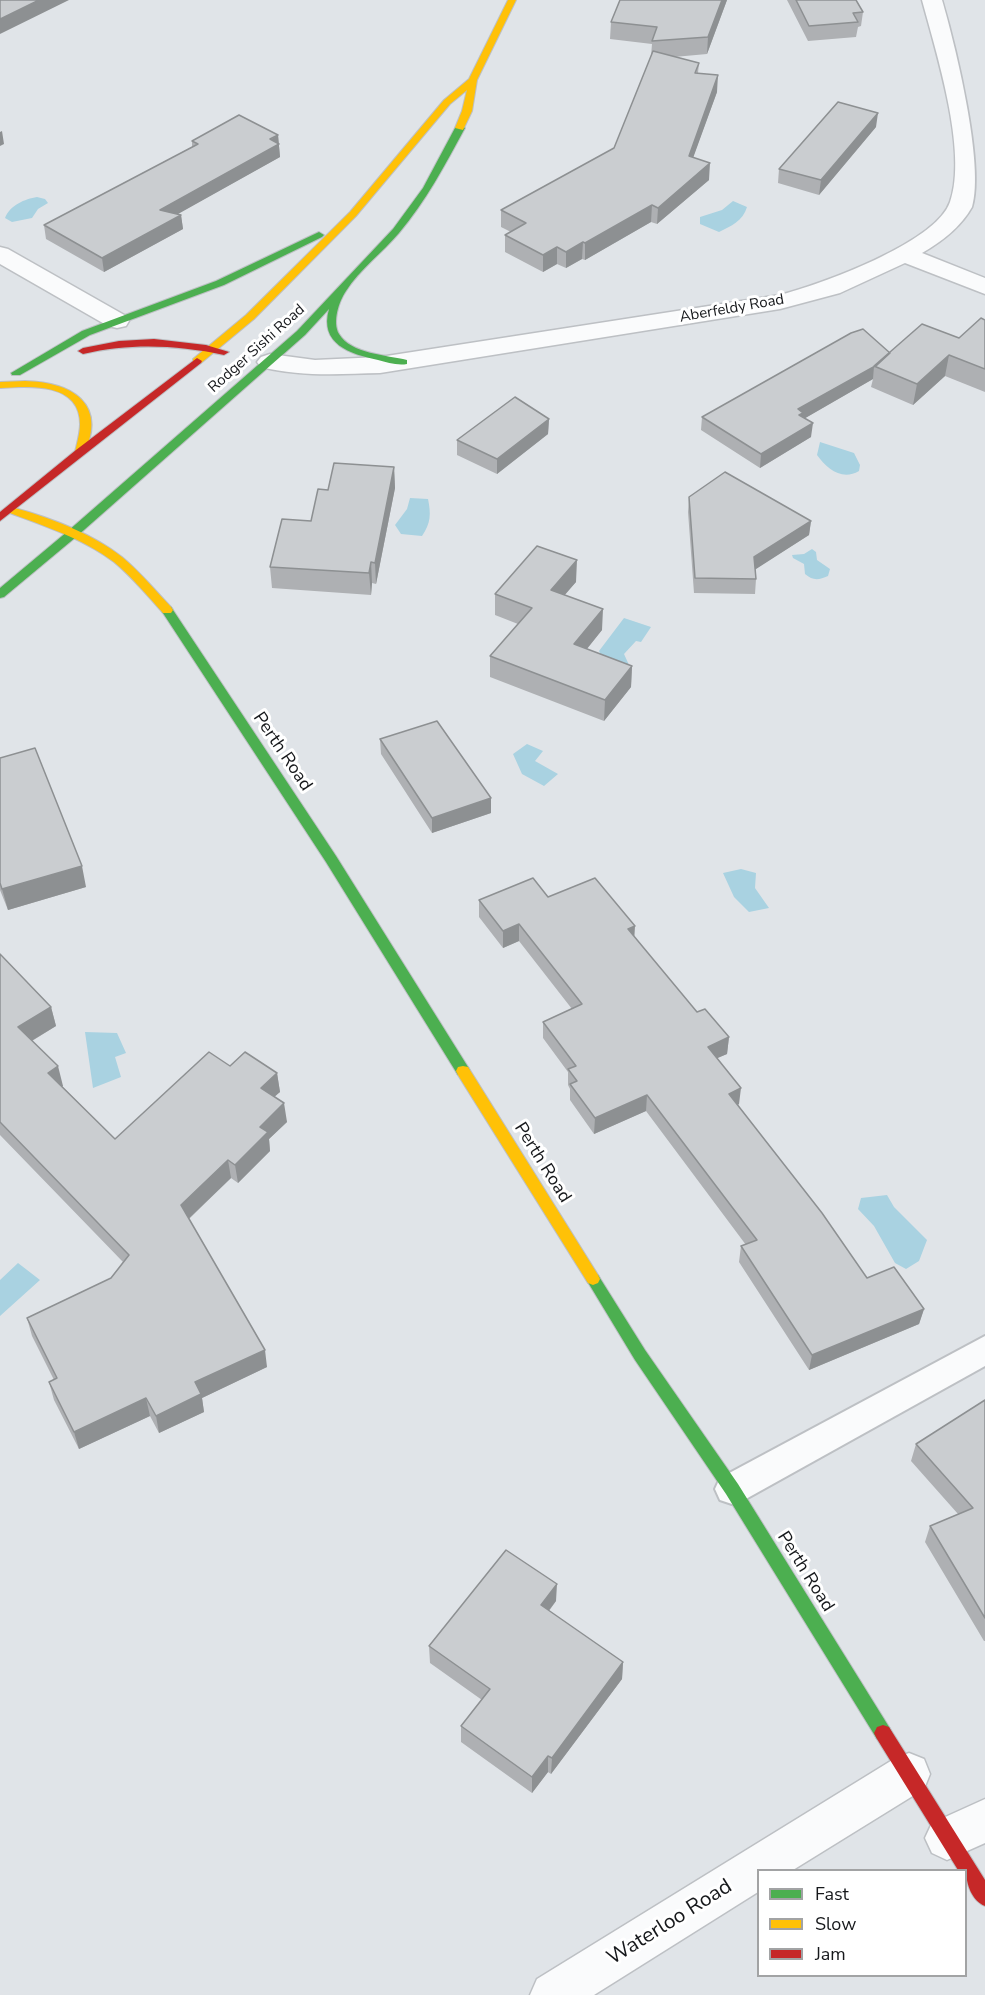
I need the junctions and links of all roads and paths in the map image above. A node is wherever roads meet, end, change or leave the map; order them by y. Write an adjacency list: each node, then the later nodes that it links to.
1 (512, 0): 3 (main road, Rodger Sishi Road)
2 (932, 0): 6 (street, Aberfeldy Road)
3 (473, 80): 4 (main road, Rodger Sishi Road); 8 (main road, Rodger Sishi Road)
4 (345, 222): 9 (main road); 10 (main road, Rodger Sishi Road)
5 (0, 254): 9 (street)
6 (903, 254): 7 (street); 12 (street, Aberfeldy Road)
7 (985, 287)
8 (340, 293): 11 (main road, Rodger Sishi Road); 12 (main road)
9 (117, 321): 13 (main road)
10 (213, 349): 11 (main road); 13 (main road); 16 (main road, Rodger Sishi Road)
11 (251, 358): 12 (street, Aberfeldy Road); 18 (main road, Rodger Sishi Road)
12 (403, 362)
13 (16, 373): 14 (main road)
14 (0, 378)
15 (0, 385): 16 (main road)
16 (80, 452): 17 (main road, Rodger Sishi Road)
17 (5, 514): 18 (main road, Perth Road)
18 (72, 534): 19 (main road, Rodger Sishi Road); 21 (main road, Perth Road)
19 (0, 594)
20 (985, 1350): 21 (lane)
21 (732, 1489): 22 (main road, Perth Road)
22 (909, 1773): 24 (main road, Perth Road); 28 (street, Waterloo Road)
23 (985, 1821): 24 (street)
24 (947, 1838): 25 (main road, Perth Road)
25 (967, 1869)
26 (967, 1869): 27 (main road, Perth Road)
27 (985, 1897)
28 (553, 1995)

